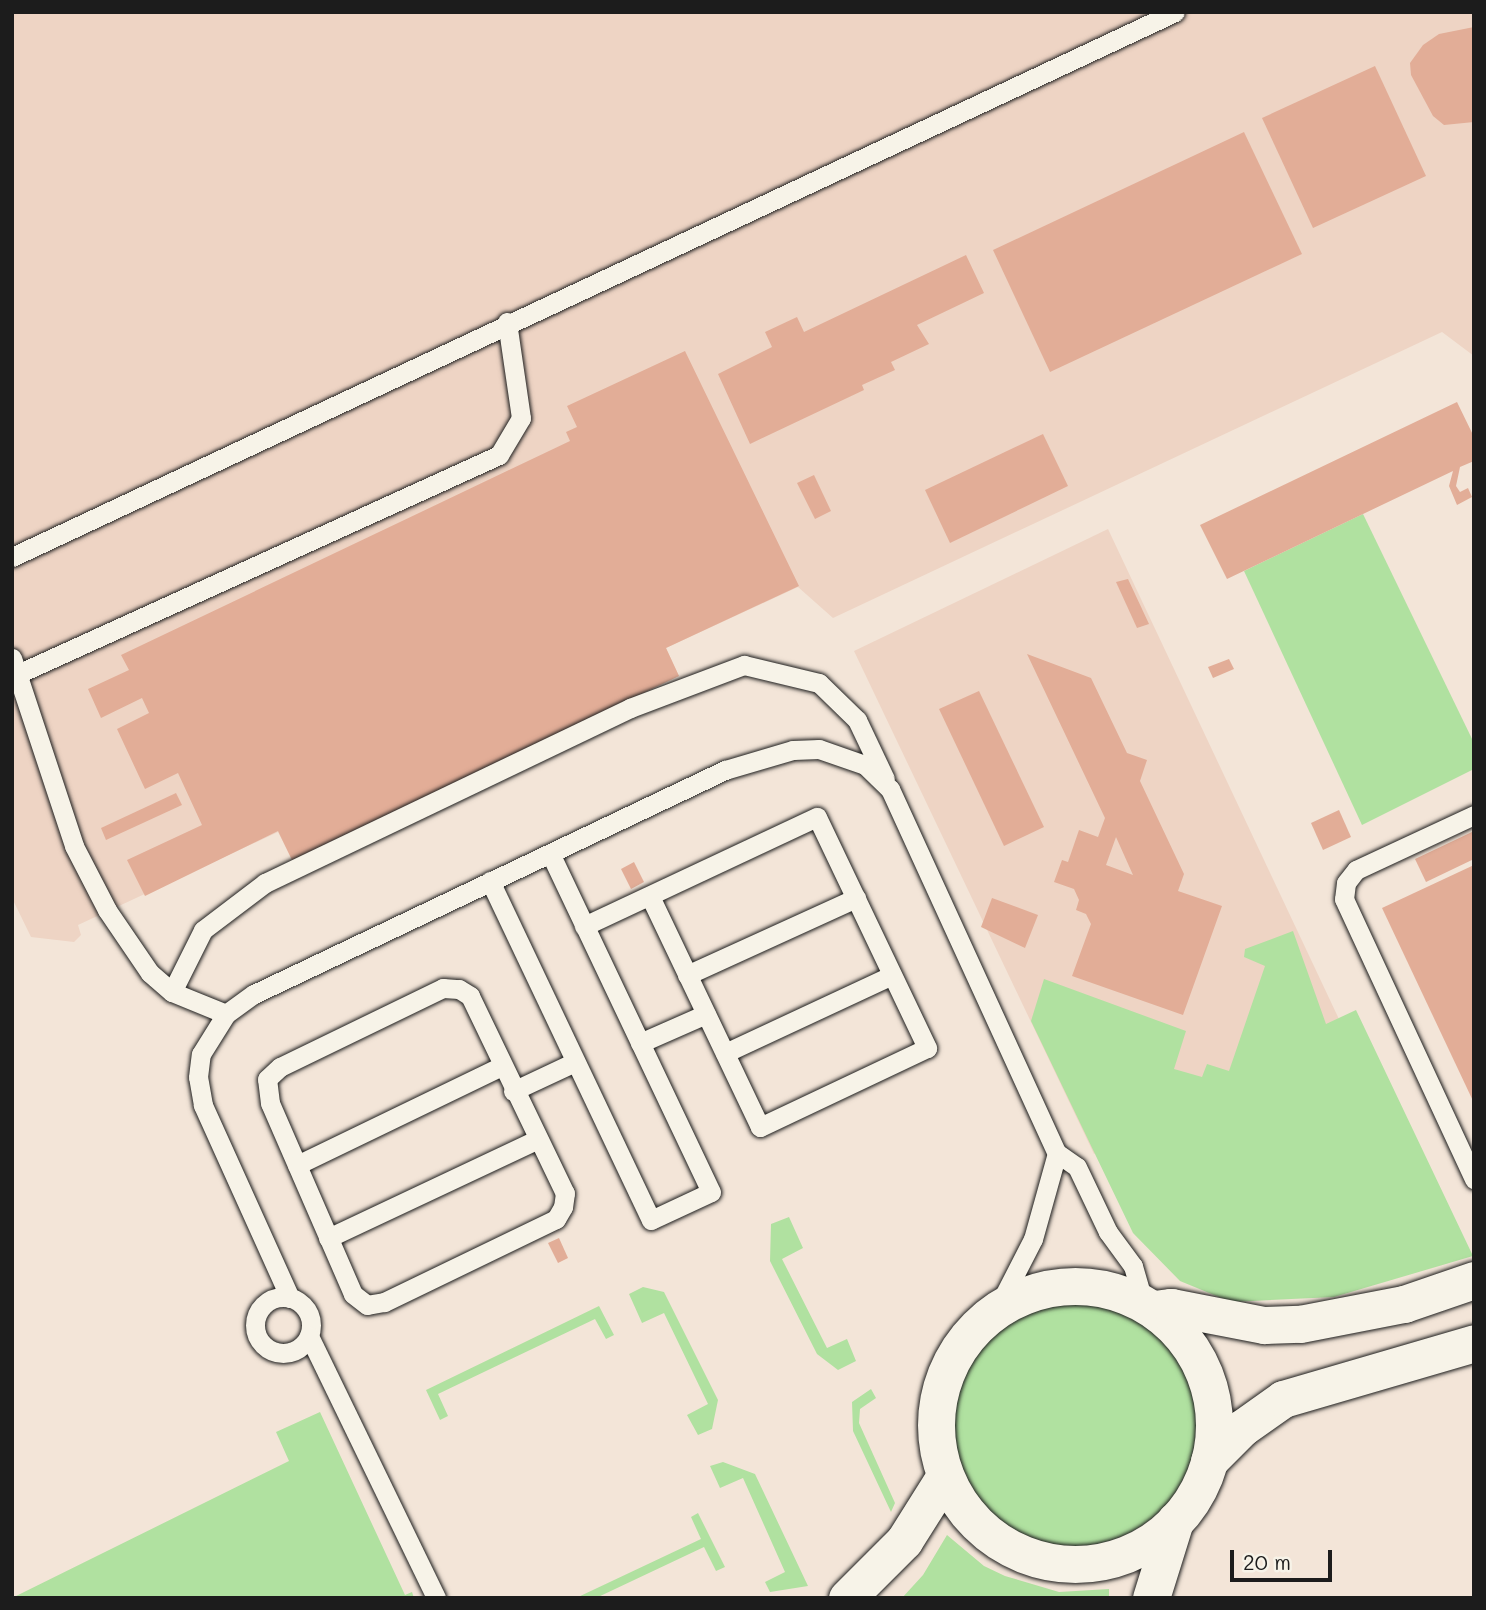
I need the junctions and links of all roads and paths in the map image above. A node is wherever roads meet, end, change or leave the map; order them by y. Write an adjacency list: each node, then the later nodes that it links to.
1 (1175, 12): 2 (lane)
2 (507, 322): 3 (lane); 4 (lane)
3 (12, 557)
4 (16, 666): 14 (lane)
5 (890, 789): 7 (lane); 14 (lane); 23 (lane)
6 (1474, 816): 25 (lane)
7 (550, 853): 8 (lane); 11 (lane)
8 (490, 881): 15 (lane); 19 (lane)
9 (650, 896): 10 (lane); 11 (lane); 12 (lane)
10 (856, 898): 12 (lane); 13 (lane)
11 (584, 926): 17 (lane)
12 (687, 975): 16 (lane)
13 (892, 975): 18 (lane); 18 (lane)
14 (172, 992): 15 (lane)
15 (226, 1014): 28 (lane)
16 (706, 1014): 17 (lane); 18 (lane)
17 (640, 1043): 19 (lane)
18 (725, 1053)
19 (575, 1062): 21 (lane)
20 (502, 1066): 21 (lane); 24 (lane); 24 (lane)
21 (513, 1091): 22 (lane)
22 (538, 1139): 26 (lane); 26 (lane)
23 (1057, 1153): 29 (lane); 30 (lane)
24 (297, 1165): 26 (lane)
25 (1474, 1179)
26 (328, 1238)
27 (1474, 1280): 29 (street)
28 (290, 1298): 31 (lane); 31 (lane)
29 (1149, 1306): 30 (street); 33 (street)
30 (996, 1311): 34 (street)
31 (309, 1336): 36 (lane)
32 (1474, 1343): 33 (street)
33 (1209, 1461): 35 (street)
34 (945, 1476): 35 (street); 37 (street)
35 (1175, 1521): 38 (street)
36 (436, 1598)
37 (847, 1598)
38 (1151, 1598)

